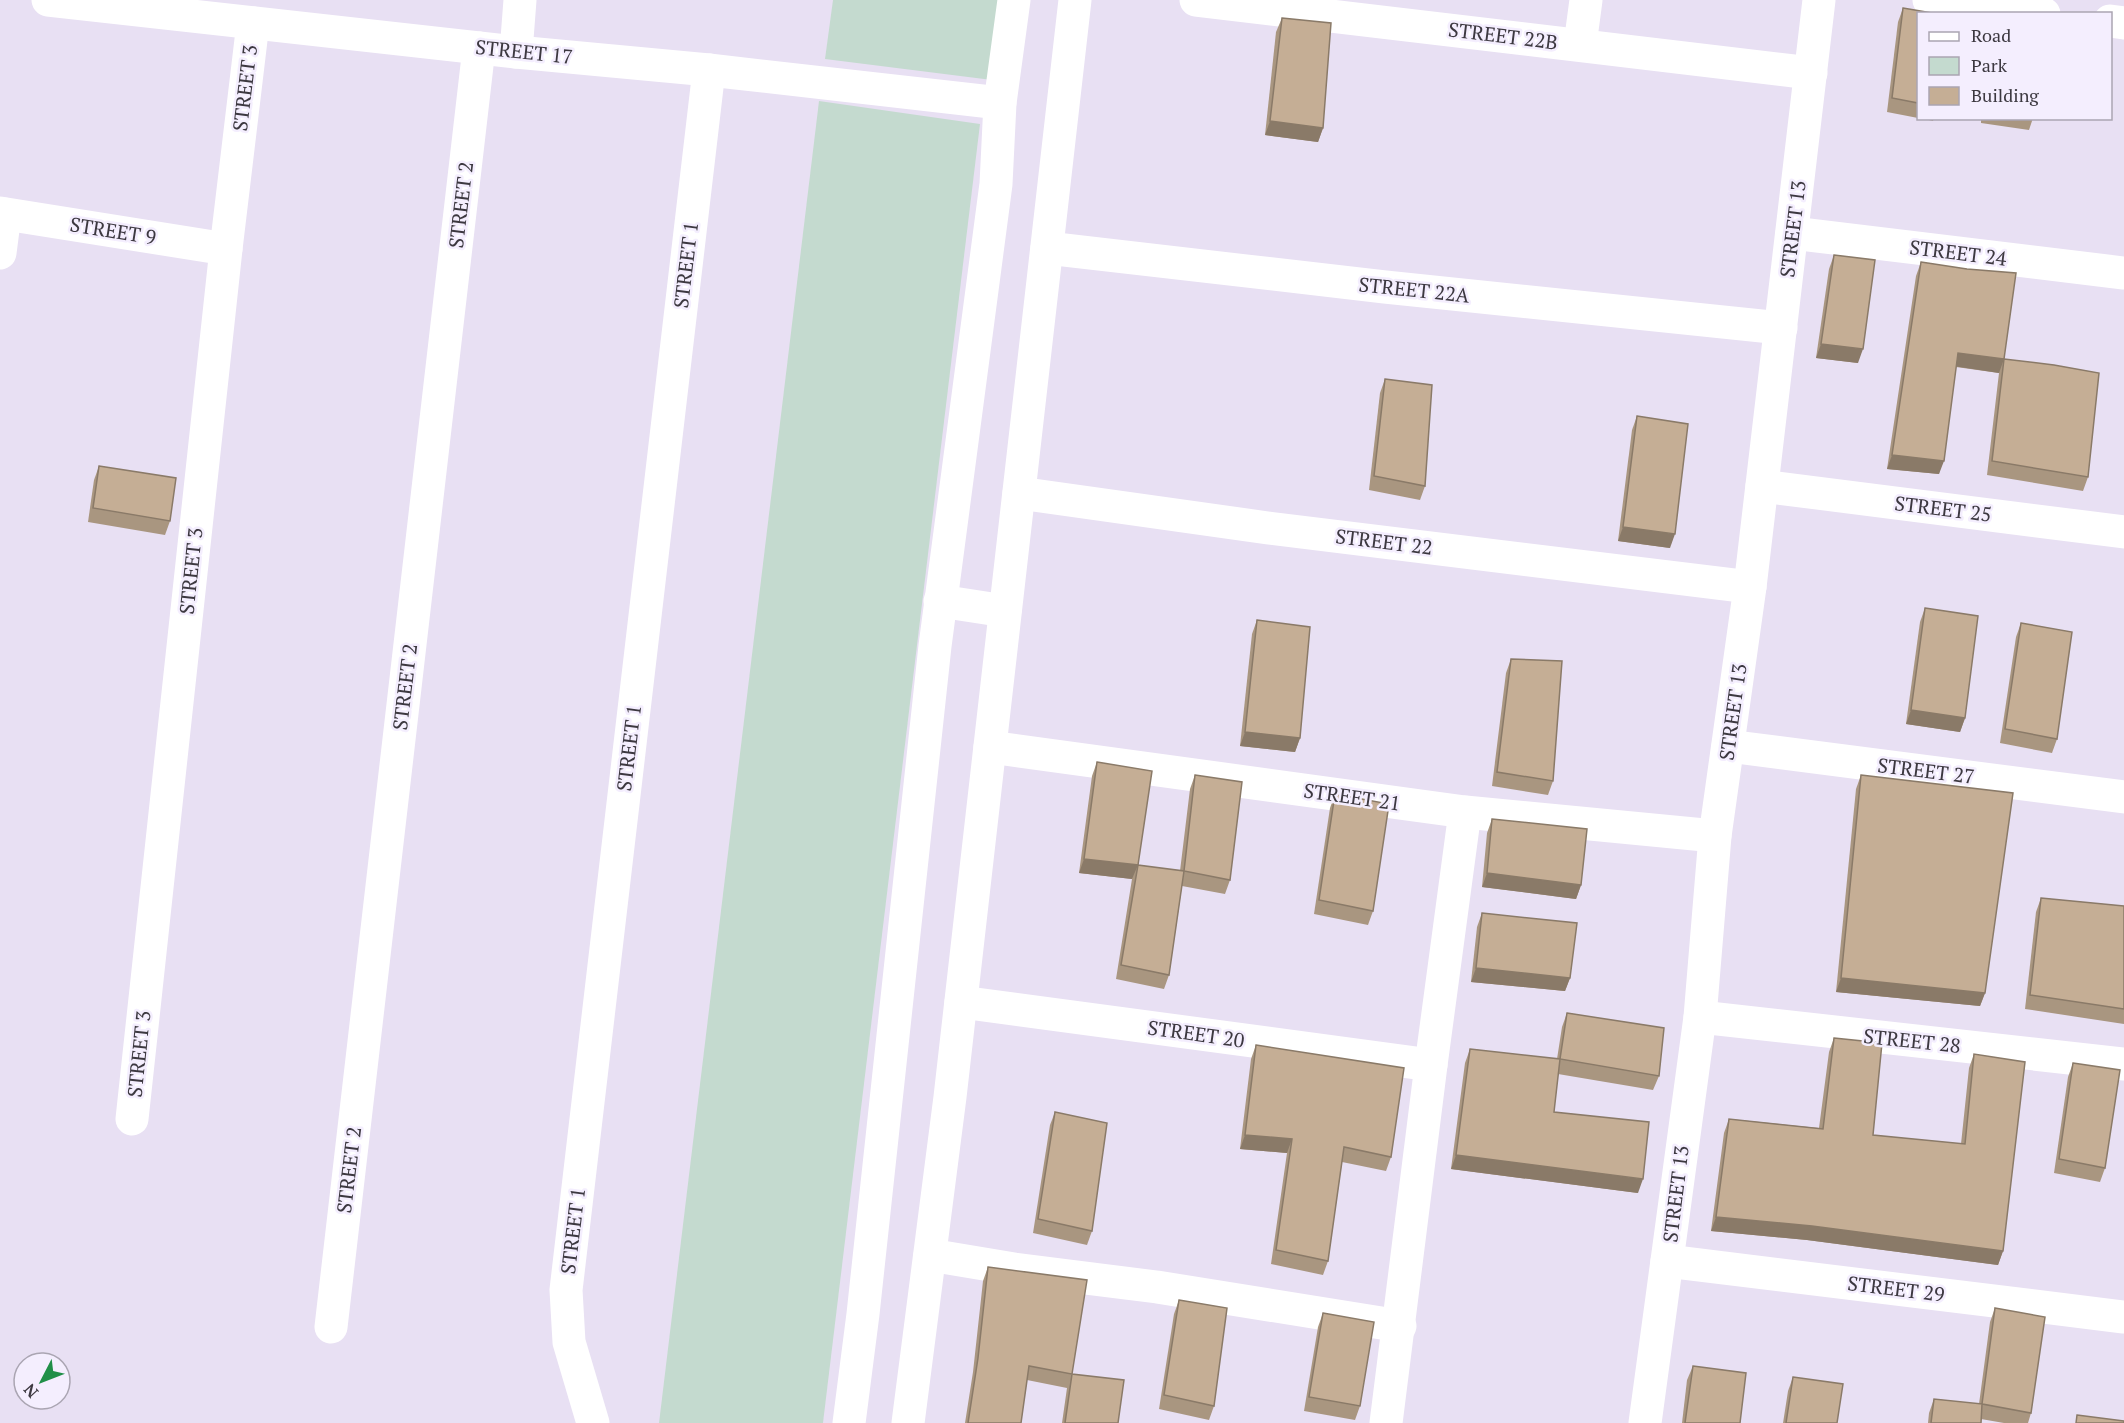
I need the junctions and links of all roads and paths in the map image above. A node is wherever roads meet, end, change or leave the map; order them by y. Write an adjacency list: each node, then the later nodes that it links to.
1 (520, 0): 14 (street)
2 (1014, 0): 17 (street)
3 (1075, 0): 20 (street)
4 (1196, 0): 9 (street, STREET 22B)
5 (1586, 0): 12 (street)
6 (1819, 0): 16 (street, STREET 13)
7 (1929, 0): 10 (street)
8 (56, 1): 11 (street, STREET 17)
9 (1350, 9): 12 (street, STREET 22B)
10 (2028, 12)
11 (253, 23): 13 (street, STREET 17); 21 (street, STREET 3)
12 (1580, 45): 16 (street, STREET 22B)
13 (479, 48): 14 (street, STREET 17); 45 (street, STREET 2)
14 (516, 52): 15 (street, STREET 17)
15 (709, 70): 17 (street, STREET 17); 46 (street, STREET 1)
16 (1811, 73): 19 (street, STREET 13)
17 (1000, 103): 29 (street)
18 (2, 214): 21 (street, STREET 9); 22 (street)
19 (1792, 233): 23 (street, STREET 24); 24 (street, STREET 13)
20 (1047, 248): 24 (street, STREET 22A); 26 (street)
21 (226, 249): 40 (street, STREET 3)
22 (0, 253)
23 (2124, 273)
24 (1781, 328): 25 (street, STREET 13)
25 (1762, 486): 27 (street, STREET 25); 28 (street, STREET 13)
26 (1019, 493): 28 (street, STREET 22); 30 (street)
27 (2124, 532)
28 (1750, 587): 31 (street, STREET 13)
29 (940, 601): 30 (street); 47 (street)
30 (1005, 611): 32 (street)
31 (1728, 746): 33 (street, STREET 27); 35 (street, STREET 13)
32 (990, 747): 34 (street, STREET 21); 36 (street)
33 (2124, 797)
34 (1465, 812): 35 (street, STREET 21); 39 (street)
35 (1715, 836): 37 (street, STREET 13)
36 (961, 1002): 39 (street, STREET 20); 41 (street)
37 (1700, 1017): 38 (street, STREET 28); 42 (street, STREET 13)
38 (2124, 1064)
39 (1431, 1065): 44 (street)
40 (132, 1119)
41 (930, 1256): 44 (street); 48 (street)
42 (1667, 1261): 43 (street, STREET 29); 50 (street, STREET 13)
43 (2124, 1317)
44 (1400, 1326): 49 (street)
45 (332, 1327)
46 (593, 1423)
47 (849, 1423)
48 (909, 1423)
49 (1386, 1423)
50 (1644, 1423)

